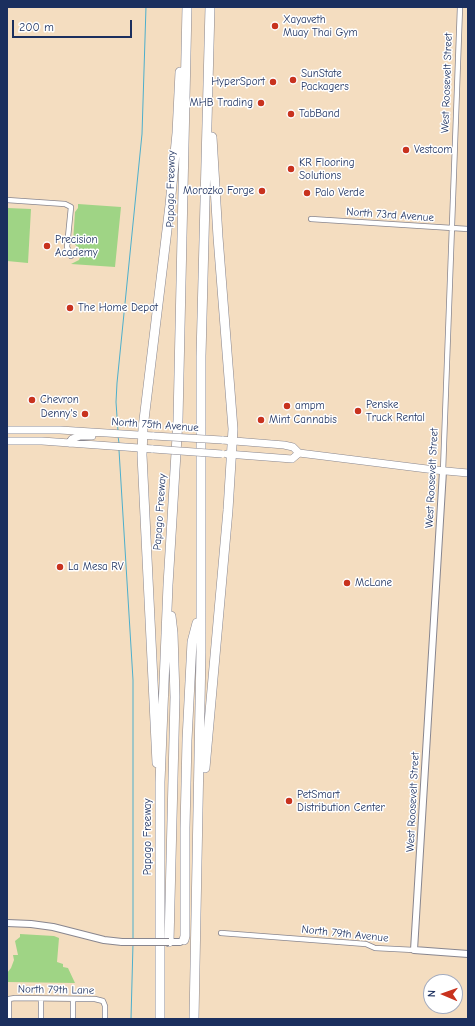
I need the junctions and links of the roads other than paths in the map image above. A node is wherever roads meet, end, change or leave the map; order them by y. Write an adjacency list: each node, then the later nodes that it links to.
1 (187, 7): 12 (highway); 21 (highway, Papago Freeway)
2 (210, 7): 4 (highway)
3 (460, 7): 7 (street, West Roosevelt Street)
4 (209, 48): 14 (highway); 22 (highway)
5 (7, 200): 9 (street)
6 (311, 219): 7 (street, North 73rd Avenue)
7 (452, 228): 8 (street, North 73rd Avenue); 19 (street, West Roosevelt Street)
8 (468, 229)
9 (71, 256)
10 (7, 430): 11 (main road, North 75th Avenue)
11 (110, 433): 12 (main road, North 75th Avenue); 15 (main road)
12 (143, 435): 14 (main road, North 75th Avenue, bridge); 16 (highway)
13 (7, 441): 15 (main road, North 75th Avenue)
14 (232, 441): 17 (main road, North 75th Avenue); 18 (highway)
15 (69, 443): 16 (main road, North 75th Avenue)
16 (142, 448): 18 (main road, North 75th Avenue, bridge); 23 (highway)
17 (299, 453): 18 (main road, North 75th Avenue); 19 (main road, North 75th Avenue)
18 (232, 455): 24 (highway)
19 (443, 471): 20 (main road, North 75th Avenue); 29 (street, West Roosevelt Street)
20 (468, 473)
21 (168, 584): 23 (highway, Papago Freeway); 28 (highway)
22 (201, 608): 24 (highway); 27 (highway)
23 (160, 782): 37 (highway, Papago Freeway)
24 (198, 884): 38 (highway)
25 (7, 923): 28 (street, bridge)
26 (221, 933): 29 (street, North 79th Avenue)
27 (184, 940): 28 (street)
28 (170, 942)
29 (414, 950): 30 (street, North 79th Avenue)
30 (468, 954)
31 (41, 998): 32 (street, North 79th Lane); 33 (street, North 79th Lane); 34 (street)
32 (73, 999): 35 (street); 36 (street, North 79th Lane)
33 (9, 1019)
34 (41, 1019)
35 (72, 1019)
36 (105, 1019)
37 (160, 1019)
38 (194, 1019)

